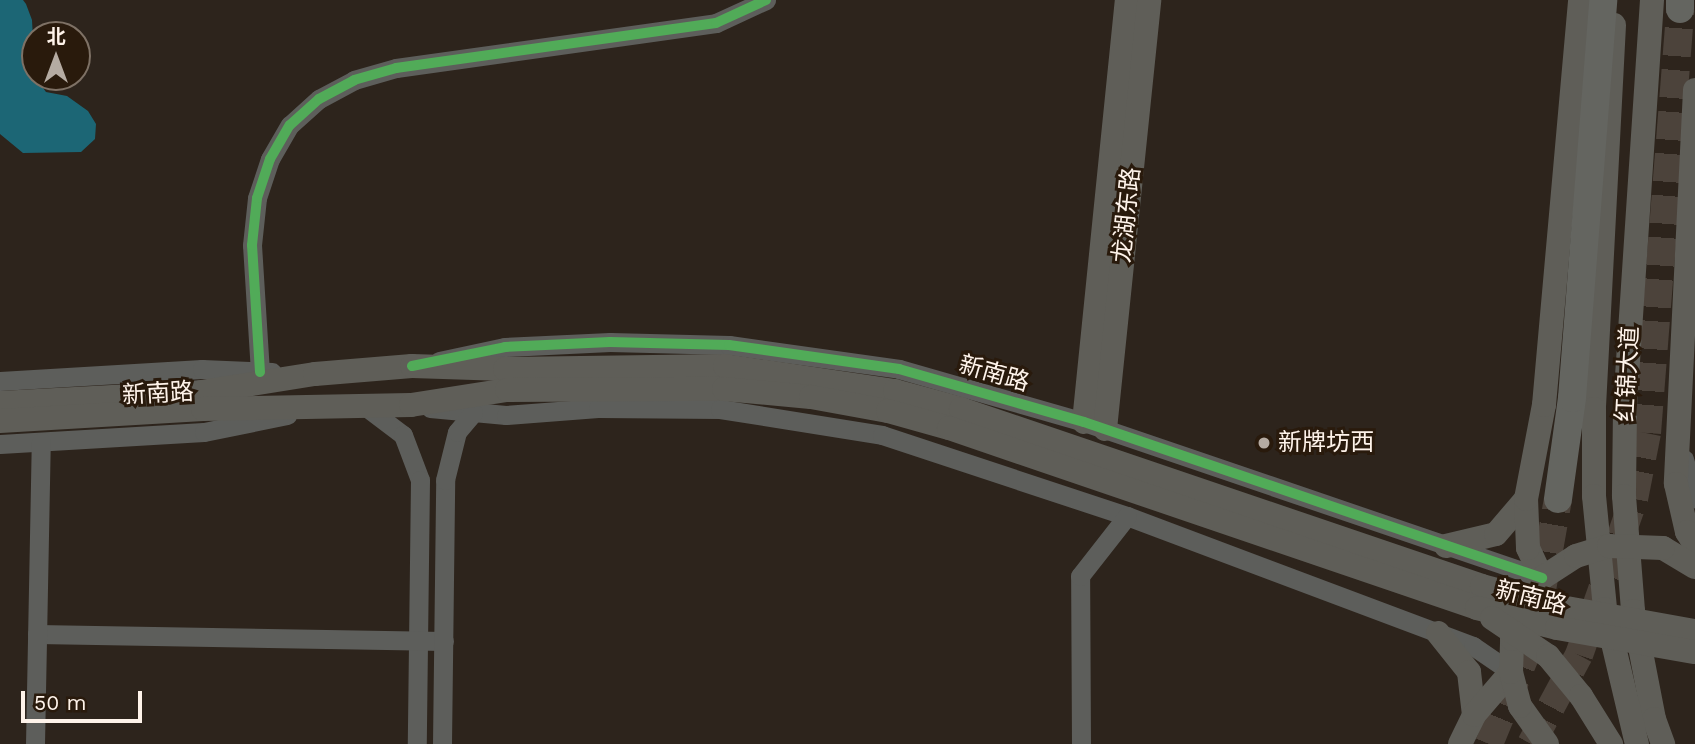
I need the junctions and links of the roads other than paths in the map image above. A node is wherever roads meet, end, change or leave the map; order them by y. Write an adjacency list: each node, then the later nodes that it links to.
1 (766, 0): 10 (street)
2 (1127, 0): 22 (main road, 龙湖东路)
3 (1149, 0): 22 (main road, 龙湖东路)
4 (1580, 0): 26 (main road)
5 (1603, 0): 27 (highway)
6 (1616, 0): 50 (main road, 红锦大道)
7 (1652, 0): 51 (main road, 红锦大道)
8 (1695, 90): 21 (main road)
9 (412, 366): 11 (main road, 新南路); 12 (main road, 新南路); 22 (street, 新南路)
10 (260, 372): 11 (street, 新南路); 13 (street, 新南路)
11 (315, 374): 14 (main road, 新南路)
12 (506, 379): 16 (main road, 新南路); 33 (main road, 新南路, bridge); 35 (main road, 新南路, bridge)
13 (0, 381)
14 (202, 401): 15 (main road, 新南路); 18 (main road, 新南路); 20 (main road, 新南路)
15 (0, 402)
16 (411, 405): 17 (main road, 新南路); 19 (street, 新南路)
17 (366, 407): 18 (main road, 新南路); 38 (street)
18 (314, 410): 23 (street, 新南路)
19 (473, 413): 28 (street, 新南路); 39 (street)
20 (0, 421)
21 (1678, 425): 25 (street); 29 (main road)
22 (1094, 426): 30 (street, 新南路)
23 (41, 442): 24 (street, 新南路); 37 (street)
24 (0, 444)
25 (1695, 498)
26 (1526, 499): 30 (main road); 32 (main road)
27 (1558, 499)
28 (1127, 516): 36 (street, 新南路); 46 (street)
29 (1695, 545)
30 (1446, 546): 32 (street, 新南路)
31 (1695, 567): 32 (main road, bridge)
32 (1542, 579): 41 (main road)
33 (1477, 608): 35 (main road, 新南路, bridge); 49 (main road, bridge)
34 (1695, 631): 35 (main road, bridge)
35 (1632, 632): 40 (main road, bridge)
36 (1437, 633): 41 (street, 新南路); 42 (main road)
37 (37, 634): 38 (street); 43 (street)
38 (418, 641): 39 (street); 44 (street)
39 (444, 641): 45 (street)
40 (1695, 652)
41 (1511, 672): 42 (main road); 48 (main road)
42 (1474, 715): 47 (main road)
43 (35, 744)
44 (417, 744)
45 (442, 744)
46 (1081, 744)
47 (1460, 744)
48 (1547, 744)
49 (1611, 744)
50 (1637, 744)
51 (1663, 744)

